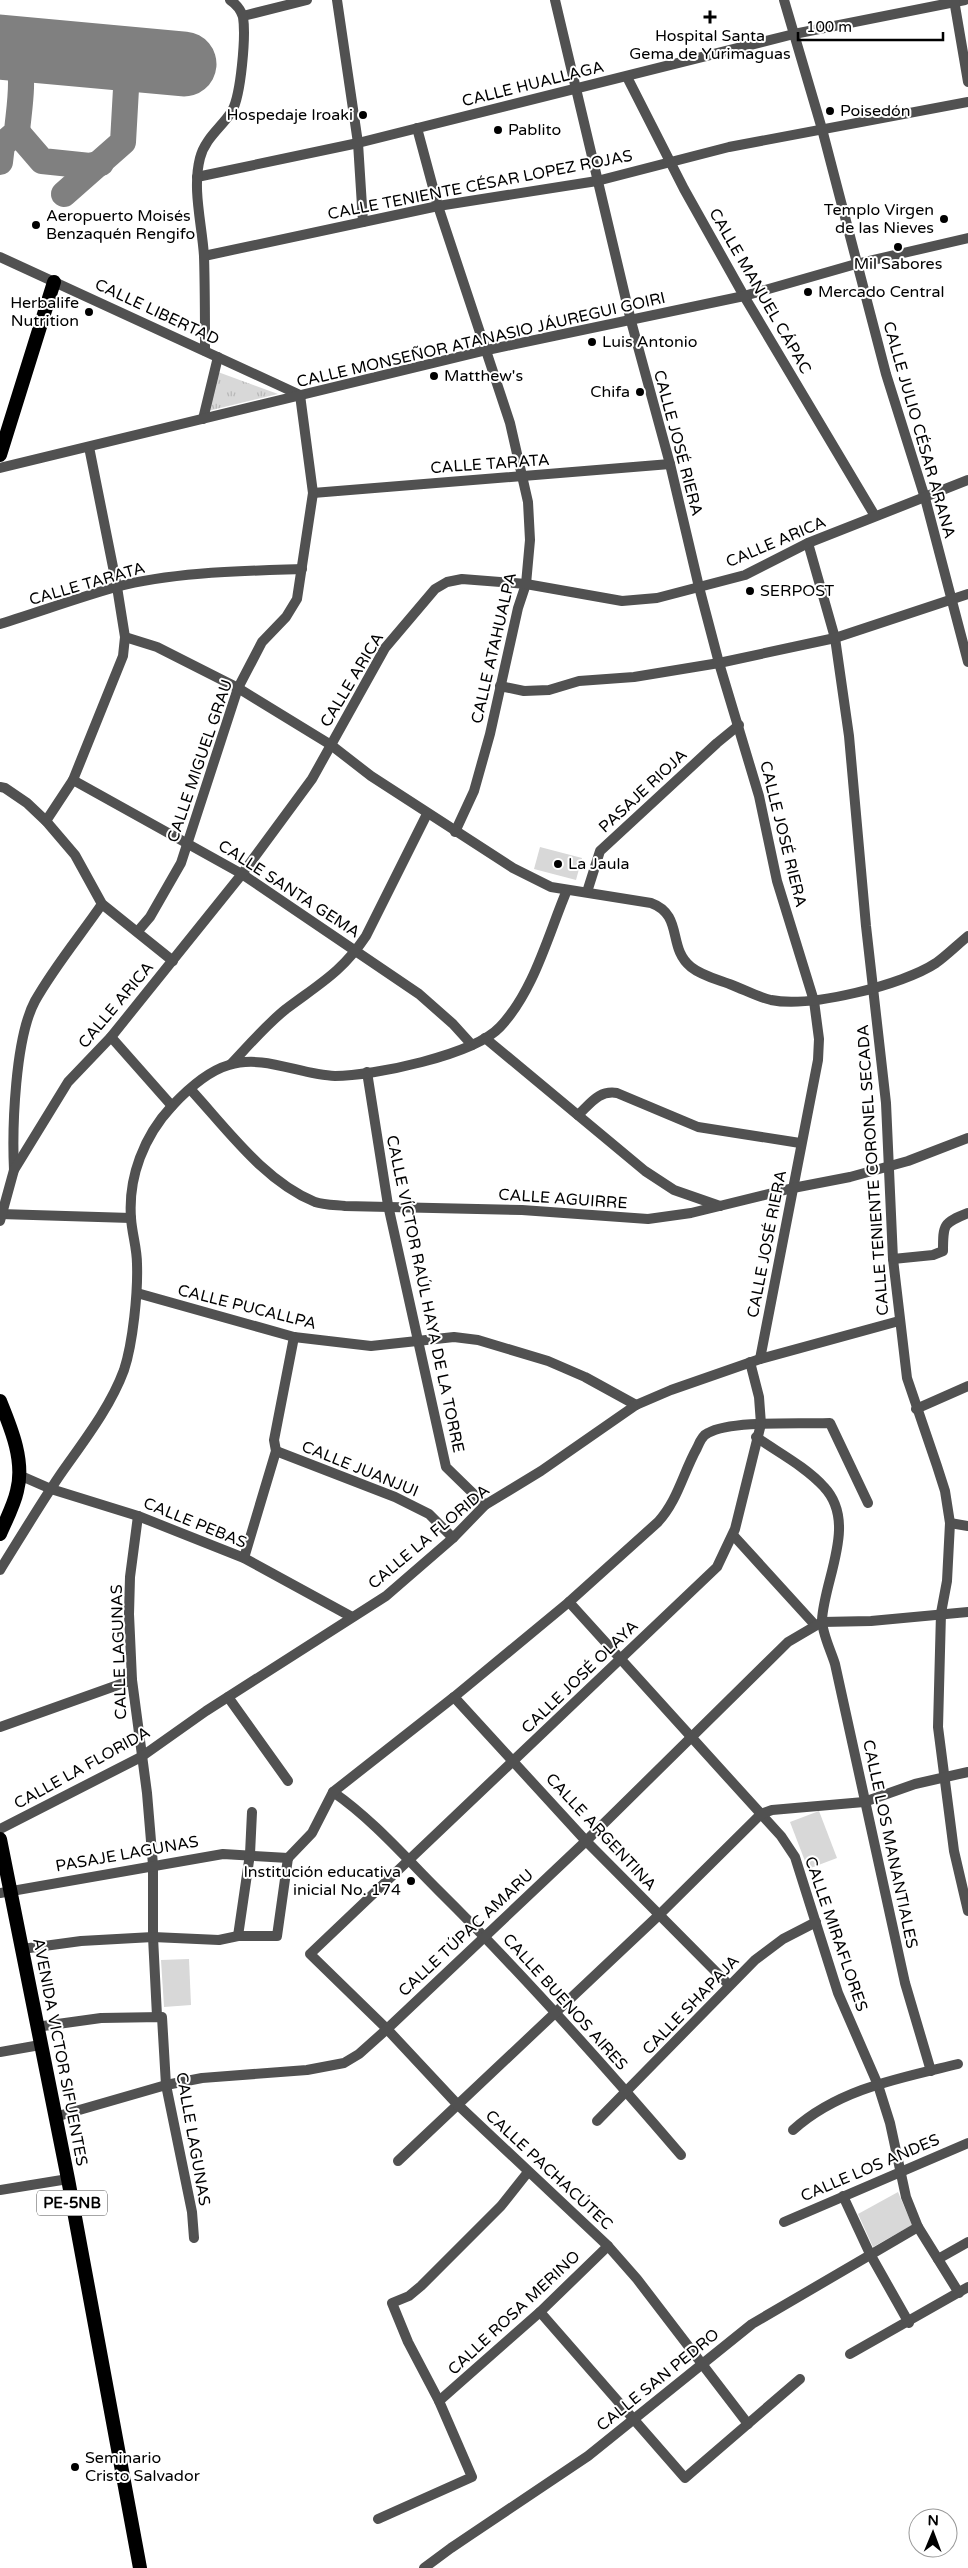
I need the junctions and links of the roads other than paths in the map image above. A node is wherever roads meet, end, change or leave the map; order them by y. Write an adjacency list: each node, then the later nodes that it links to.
1 (230, 0): 7 (street)
2 (307, 0): 7 (street)
3 (337, 0): 15 (street)
4 (555, 0): 11 (street, CALLE JOSÉ RIERA)
5 (784, 0): 8 (street, CALLE JULIO CÉSAR ARANA)
6 (958, 1): 8 (street, CALLE HUALLAGA); 10 (street)
7 (243, 16): 17 (street)
8 (794, 34): 9 (street, CALLE HUALLAGA); 14 (street, CALLE JULIO CÉSAR ARANA)
9 (627, 77): 11 (street, CALLE HUALLAGA); 16 (street, CALLE MANUEL CÁPAC)
10 (968, 82)
11 (576, 87): 13 (street, CALLE HUALLAGA); 18 (street, CALLE JOSÉ RIERA)
12 (968, 102): 14 (street, CALLE TENIENTE CÉSAR LOPEZ ROJAS)
13 (417, 128): 15 (street, CALLE HUALLAGA); 19 (street, CALLE ATAHUALPA)
14 (822, 129): 16 (street, CALLE TENIENTE CÉSAR LOPEZ ROJAS); 24 (street, CALLE JULIO CÉSAR ARANA)
15 (358, 143): 17 (street, CALLE HUALLAGA); 20 (street)
16 (670, 162): 18 (street, CALLE TENIENTE CÉSAR LOPEZ ROJAS); 26 (street, CALLE MANUEL CÁPAC)
17 (197, 177): 22 (street)
18 (597, 181): 19 (street, CALLE TENIENTE CÉSAR LOPEZ ROJAS); 27 (street, CALLE JOSÉ RIERA)
19 (438, 206): 20 (street, CALLE TENIENTE CÉSAR LOPEZ ROJAS); 28 (street, CALLE ATAHUALPA)
20 (363, 222): 22 (street, CALLE TENIENTE CÉSAR LOPEZ ROJAS)
21 (968, 238): 24 (street, CALLE MONSEÑOR ATANASIO JÁUREGUI GOIRI)
22 (204, 256): 29 (street)
23 (0, 257): 25 (street, CALLE LIBERTAD)
24 (856, 264): 26 (street, CALLE MONSEÑOR ATANASIO JÁUREGUI GOIRI); 40 (street, CALLE JULIO CÉSAR ARANA)
25 (54, 282): 29 (street, CALLE LIBERTAD); 34 (highway)
26 (744, 296): 27 (street, CALLE MONSEÑOR ATANASIO JÁUREGUI GOIRI); 41 (street, CALLE MANUEL CÁPAC)
27 (630, 321): 28 (street, CALLE MONSEÑOR ATANASIO JÁUREGUI GOIRI); 35 (street, CALLE JOSÉ RIERA)
28 (487, 350): 31 (street, CALLE MONSEÑOR ATANASIO JÁUREGUI GOIRI); 37 (street, CALLE ATAHUALPA)
29 (205, 351): 30 (street, CALLE LIBERTAD)
30 (218, 357): 31 (street, CALLE LIBERTAD); 32 (street)
31 (300, 395): 32 (street, CALLE MONSEÑOR ATANASIO JÁUREGUI GOIRI); 39 (street, CALLE MIGUEL GRAU)
32 (203, 419): 33 (street, CALLE MONSEÑOR ATANASIO JÁUREGUI GOIRI)
33 (89, 447): 36 (street, CALLE MONSEÑOR ATANASIO JÁUREGUI GOIRI); 45 (street)
34 (0, 455)
35 (670, 464): 37 (street, CALLE TARATA); 46 (street, CALLE JOSÉ RIERA)
36 (0, 468)
37 (522, 476): 39 (street, CALLE TARATA); 44 (street, CALLE ATAHUALPA)
38 (968, 480): 40 (street, CALLE ARICA)
39 (313, 492): 43 (street, CALLE MIGUEL GRAU)
40 (925, 498): 41 (street, CALLE ARICA); 48 (street, CALLE JULIO CÉSAR ARANA)
41 (876, 516): 42 (street, CALLE ARICA)
42 (808, 542): 46 (street, CALLE ARICA); 51 (street, CALLE TENIENTE CORONEL SECADA)
43 (302, 569): 45 (street, CALLE TARATA); 55 (street, CALLE MIGUEL GRAU)
44 (526, 584): 46 (street, CALLE ARICA); 54 (street, CALLE ATAHUALPA); 57 (street, CALLE ARICA)
45 (117, 587): 49 (street, CALLE TARATA); 50 (street)
46 (699, 587): 53 (street, CALLE JOSÉ RIERA)
47 (968, 594): 48 (street)
48 (952, 598): 51 (street); 52 (street, CALLE JULIO CÉSAR ARANA)
49 (0, 624)
50 (125, 637): 55 (street); 58 (street)
51 (835, 638): 53 (street); 72 (street, CALLE TENIENTE CORONEL SECADA)
52 (968, 662)
53 (719, 663): 54 (street); 56 (street, CALLE JOSÉ RIERA)
54 (500, 686): 62 (street, CALLE ATAHUALPA)
55 (238, 688): 57 (street); 63 (street, CALLE MIGUEL GRAU)
56 (739, 726): 66 (street, PASAJE RIOJA); 73 (street, CALLE JOSÉ RIERA)
57 (331, 745): 60 (street); 64 (street, CALLE ARICA)
58 (73, 780): 61 (street); 63 (street, CALLE SANTA GEMA)
59 (0, 788): 61 (street)
60 (427, 814): 62 (street); 70 (street)
61 (46, 821): 67 (street)
62 (455, 832): 65 (street)
63 (188, 842): 64 (street, CALLE SANTA GEMA); 68 (street, CALLE MIGUEL GRAU)
64 (242, 874): 70 (street, CALLE SANTA GEMA); 71 (street, CALLE ARICA)
65 (566, 890): 66 (street); 75 (street)
66 (587, 892): 73 (street)
67 (102, 904): 68 (street); 85 (street)
68 (138, 931): 71 (street)
69 (968, 936): 72 (street)
70 (356, 951): 76 (street, CALLE SANTA GEMA); 77 (street)
71 (173, 961): 74 (street, CALLE ARICA)
72 (874, 988): 73 (street); 84 (street, CALLE TENIENTE CORONEL SECADA)
73 (814, 1000): 83 (street, CALLE JOSÉ RIERA)
74 (111, 1037): 80 (street); 85 (street, CALLE ARICA)
75 (485, 1038): 76 (street); 81 (street)
76 (472, 1045): 78 (street)
77 (231, 1064): 78 (street); 79 (street)
78 (366, 1072): 87 (street, CALLE VÍCTOR RAÚL HAYA DE LA TORRE)
79 (191, 1090): 80 (street); 87 (street, CALLE AGUIRRE)
80 (172, 1106): 91 (street)
81 (578, 1115): 83 (street); 88 (street)
82 (968, 1138): 84 (street, CALLE AGUIRRE)
83 (800, 1143): 86 (street, CALLE JOSÉ RIERA)
84 (888, 1167): 86 (street, CALLE AGUIRRE); 92 (street, CALLE TENIENTE CORONEL SECADA)
85 (14, 1170): 90 (street, CALLE ARICA)
86 (793, 1188): 88 (street, CALLE AGUIRRE); 97 (street, CALLE JOSÉ RIERA)
87 (388, 1205): 88 (street, CALLE AGUIRRE); 96 (street, CALLE VÍCTOR RAÚL HAYA DE LA TORRE)
88 (721, 1206)
89 (968, 1213): 92 (street)
90 (1, 1216): 91 (street)
91 (131, 1218): 93 (street)
92 (893, 1259): 94 (street, CALLE TENIENTE CORONEL SECADA)
93 (136, 1293): 95 (street, CALLE PUCALLPA); 106 (street)
94 (899, 1321): 97 (street, CALLE LA FLORIDA); 101 (street, CALLE TENIENTE CORONEL SECADA)
95 (294, 1337): 96 (street, CALLE PUCALLPA); 104 (street)
96 (416, 1340): 100 (street, CALLE PUCALLPA); 108 (street, CALLE VÍCTOR RAÚL HAYA DE LA TORRE)
97 (755, 1361): 100 (street, CALLE LA FLORIDA); 102 (street, CALLE JOSÉ OLAYA)
98 (968, 1386): 101 (street)
99 (0, 1401): 105 (highway)
100 (636, 1405): 108 (street, CALLE LA FLORIDA)
101 (916, 1409): 111 (street, CALLE TENIENTE CORONEL SECADA)
102 (761, 1424): 103 (street, CALLE JOSÉ OLAYA); 107 (street); 118 (street)
103 (756, 1437): 114 (street, CALLE JOSÉ OLAYA); 122 (street)
104 (276, 1451): 115 (street, CALLE JUANJUI); 116 (street)
105 (19, 1475): 106 (street, CALLE PEBAS); 110 (highway)
106 (51, 1489): 109 (street, CALLE PEBAS); 117 (street)
107 (868, 1503)
108 (485, 1505): 115 (street, CALLE LA FLORIDA)
109 (138, 1516): 116 (street, CALLE PEBAS); 124 (street, CALLE LAGUNAS)
110 (3, 1519): 113 (highway)
111 (950, 1523): 112 (street); 120 (street, CALLE TENIENTE CORONEL SECADA)
112 (968, 1526)
113 (0, 1534)
114 (733, 1536): 122 (street); 123 (street, CALLE JOSÉ OLAYA)
115 (453, 1538): 121 (street, CALLE LA FLORIDA)
116 (244, 1558): 121 (street, CALLE PEBAS)
117 (0, 1570)
118 (569, 1602): 123 (street, CALLE MIRAFLORES); 126 (street)
119 (968, 1612): 120 (street)
120 (941, 1613): 122 (street); 132 (street, CALLE TENIENTE CORONEL SECADA)
121 (352, 1617): 125 (street, CALLE LA FLORIDA)
122 (818, 1624): 128 (street, CALLE TÚPAC AMARU); 135 (street, CALLE LOS MANANTIALES)
123 (621, 1657): 128 (street, CALLE MIRAFLORES); 130 (street, CALLE JOSÉ OLAYA)
124 (132, 1680): 127 (street); 129 (street, CALLE LAGUNAS)
125 (228, 1697): 129 (street, CALLE LA FLORIDA); 133 (street)
126 (454, 1697): 130 (street, CALLE ARGENTINA); 134 (street)
127 (0, 1727)
128 (691, 1738): 137 (street, CALLE MIRAFLORES); 140 (street, CALLE TÚPAC AMARU)
129 (140, 1756): 138 (street, CALLE LA FLORIDA); 144 (street, CALLE LAGUNAS)
130 (514, 1762): 140 (street, CALLE ARGENTINA); 143 (street, CALLE JOSÉ OLAYA)
131 (968, 1772): 132 (street)
132 (944, 1776): 135 (street); 146 (street, CALLE TENIENTE CORONEL SECADA)
133 (288, 1781)
134 (333, 1792): 142 (street); 143 (street, CALLE BUENOS AIRES)
135 (864, 1802): 137 (street); 162 (street, CALLE LOS MANANTIALES)
136 (252, 1812): 141 (street)
137 (761, 1814): 147 (street); 148 (street, CALLE MIRAFLORES)
138 (0, 1829)
139 (0, 1839): 145 (highway, AVENIDA VICTOR SIFUENTES / PE-5NB)
140 (586, 1841): 147 (street, CALLE ARGENTINA); 150 (street, CALLE TÚPAC AMARU)
141 (250, 1854): 142 (street, PASAJE LAGUNAS); 144 (street, PASAJE LAGUNAS); 149 (street)
142 (288, 1858): 149 (street)
143 (409, 1861): 150 (street, CALLE BUENOS AIRES); 153 (street, CALLE JOSÉ OLAYA)
144 (154, 1865): 145 (street, PASAJE LAGUNAS); 151 (street, CALLE LAGUNAS)
145 (5, 1891): 152 (highway, AVENIDA VICTOR SIFUENTES / PE-5NB)
146 (968, 1911)
147 (659, 1915): 154 (street, CALLE ARGENTINA); 155 (street)
148 (816, 1922): 154 (street, CALLE SHAPAJA); 164 (street, CALLE MIRAFLORES)
149 (238, 1936): 151 (street)
150 (485, 1936): 155 (street, CALLE BUENOS AIRES); 158 (street, CALLE TÚPAC AMARU)
151 (152, 1937): 152 (street); 156 (street, CALLE LAGUNAS)
152 (22, 1949): 157 (highway, AVENIDA VICTOR SIFUENTES / PE-5NB)
153 (310, 1954): 158 (street, CALLE PACHACÚTEC)
154 (729, 1985): 165 (street, CALLE SHAPAJA)
155 (556, 2011): 165 (street, CALLE BUENOS AIRES); 166 (street)
156 (159, 2016): 157 (street); 163 (street, CALLE LAGUNAS)
157 (36, 2027): 159 (highway, AVENIDA VICTOR SIFUENTES / PE-5NB)
158 (387, 2029): 163 (street, CALLE TÚPAC AMARU); 166 (street, CALLE PACHACÚTEC)
159 (40, 2045): 160 (street); 167 (highway, AVENIDA VICTOR SIFUENTES / PE-5NB)
160 (0, 2052)
161 (958, 2064): 162 (street)
162 (931, 2071): 164 (street)
163 (166, 2085): 167 (street, CALLE TÚPAC AMARU); 180 (street, CALLE LAGUNAS)
164 (878, 2085): 169 (street); 174 (street, CALLE MIRAFLORES)
165 (627, 2092): 168 (street, CALLE SHAPAJA); 171 (street, CALLE BUENOS AIRES)
166 (457, 2104): 172 (street); 173 (street, CALLE PACHACÚTEC)
167 (55, 2117): 175 (highway, AVENIDA VICTOR SIFUENTES / PE-5NB)
168 (597, 2121)
169 (793, 2130)
170 (968, 2143): 174 (street, CALLE LOS ANDES)
171 (681, 2155)
172 (398, 2161)
173 (528, 2172): 182 (street, CALLE PACHACÚTEC); 191 (street)
174 (900, 2172): 177 (street, CALLE LOS ANDES); 179 (street, CALLE MIRAFLORES)
175 (68, 2179): 176 (street); 195 (highway, AVENIDA VICTOR SIFUENTES / PE-5NB)
176 (0, 2190)
177 (843, 2196): 178 (street, CALLE LOS ANDES); 183 (street)
178 (784, 2222)
179 (918, 2227): 183 (street, CALLE SAN PEDRO); 184 (street, CALLE MIRAFLORES)
180 (194, 2238)
181 (968, 2242): 184 (street)
182 (608, 2246): 186 (street, CALLE ROSA MERINO); 189 (street, CALLE PACHACÚTEC)
183 (870, 2254): 187 (street); 189 (street, CALLE SAN PEDRO)
184 (938, 2259): 185 (street, CALLE MIRAFLORES)
185 (964, 2290): 187 (street)
186 (540, 2312): 191 (street, CALLE ROSA MERINO); 192 (street)
187 (910, 2323): 188 (street)
188 (850, 2354)
189 (702, 2365): 192 (street, CALLE SAN PEDRO); 193 (street, CALLE PACHACÚTEC)
190 (800, 2379): 193 (street)
191 (439, 2402): 194 (street)
192 (633, 2421): 193 (street); 196 (street, CALLE SAN PEDRO)
193 (748, 2424)
194 (378, 2519)
195 (140, 2568)
196 (424, 2568)

